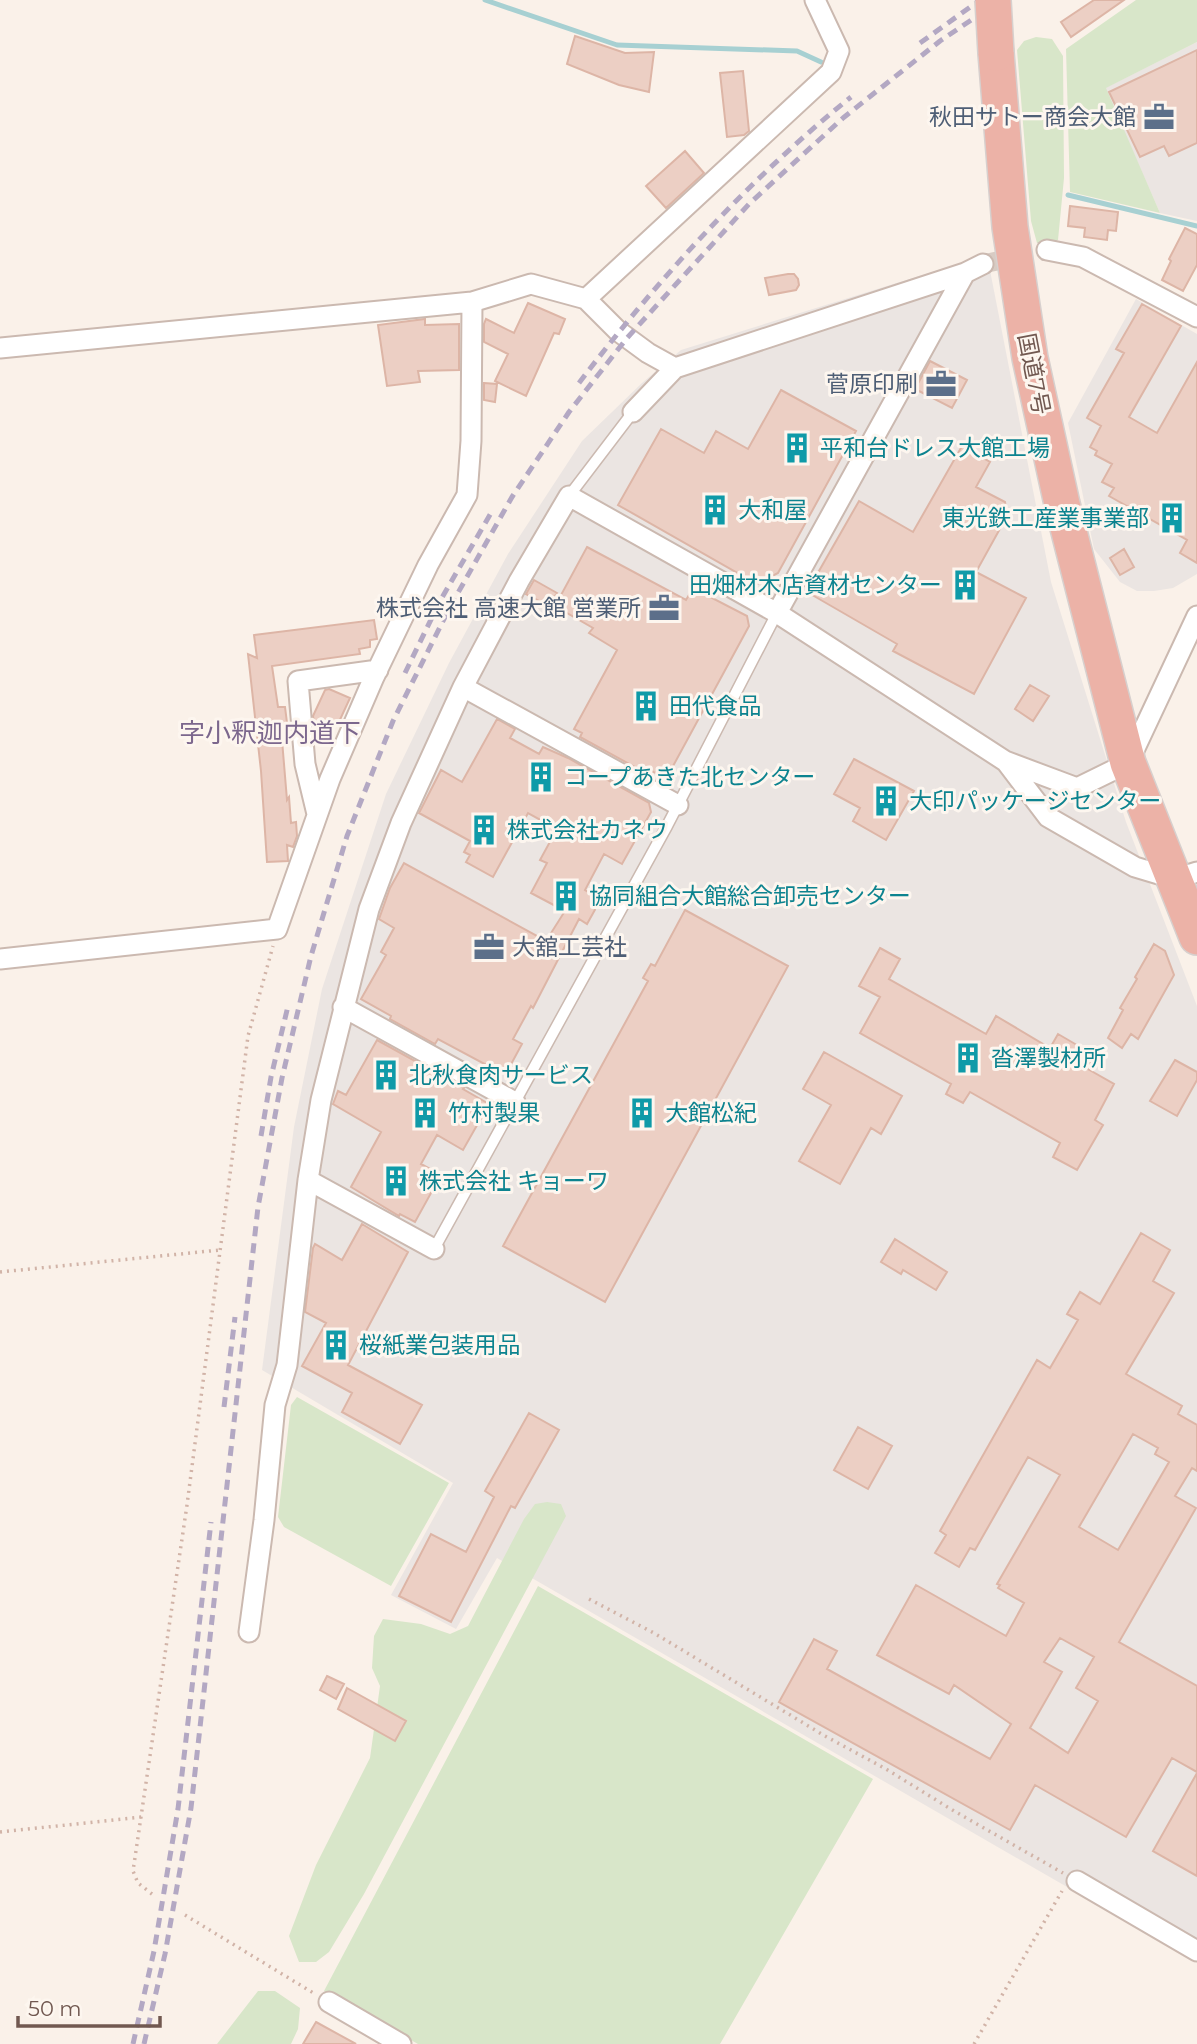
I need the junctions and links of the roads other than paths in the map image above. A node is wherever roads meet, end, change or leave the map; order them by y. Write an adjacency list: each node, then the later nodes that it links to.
1 (815, 0): 6 (street)
2 (993, 0): 18 (highway, 国道7号, bridge)
3 (1047, 250): 8 (street)
4 (983, 264): 5 (street)
5 (965, 273): 10 (street); 13 (street)
6 (586, 299): 7 (street); 10 (street)
7 (472, 302): 9 (street); 15 (street)
8 (1194, 309)
9 (0, 348)
10 (676, 368): 11 (street)
11 (633, 412): 12 (lane)
12 (569, 496): 13 (street); 16 (street)
13 (777, 613): 17 (street); 19 (lane)
14 (1197, 616): 18 (street)
15 (378, 670): 20 (street); 20 (street)
16 (463, 687): 19 (street); 24 (street)
17 (1006, 761): 18 (street); 21 (street)
18 (1128, 763): 21 (highway, 国道7号)
19 (678, 804): 25 (lane)
20 (318, 815): 23 (street)
21 (1186, 876): 22 (highway, 国道7号)
22 (1197, 937)
23 (0, 959)
24 (343, 1007): 25 (street); 26 (street)
25 (515, 1102): 27 (lane)
26 (308, 1180): 27 (street); 28 (street)
27 (434, 1249)
28 (248, 1632)
29 (1073, 1879): 30 (street)
30 (1197, 1951)
31 (329, 2002): 32 (street)
32 (401, 2044)

